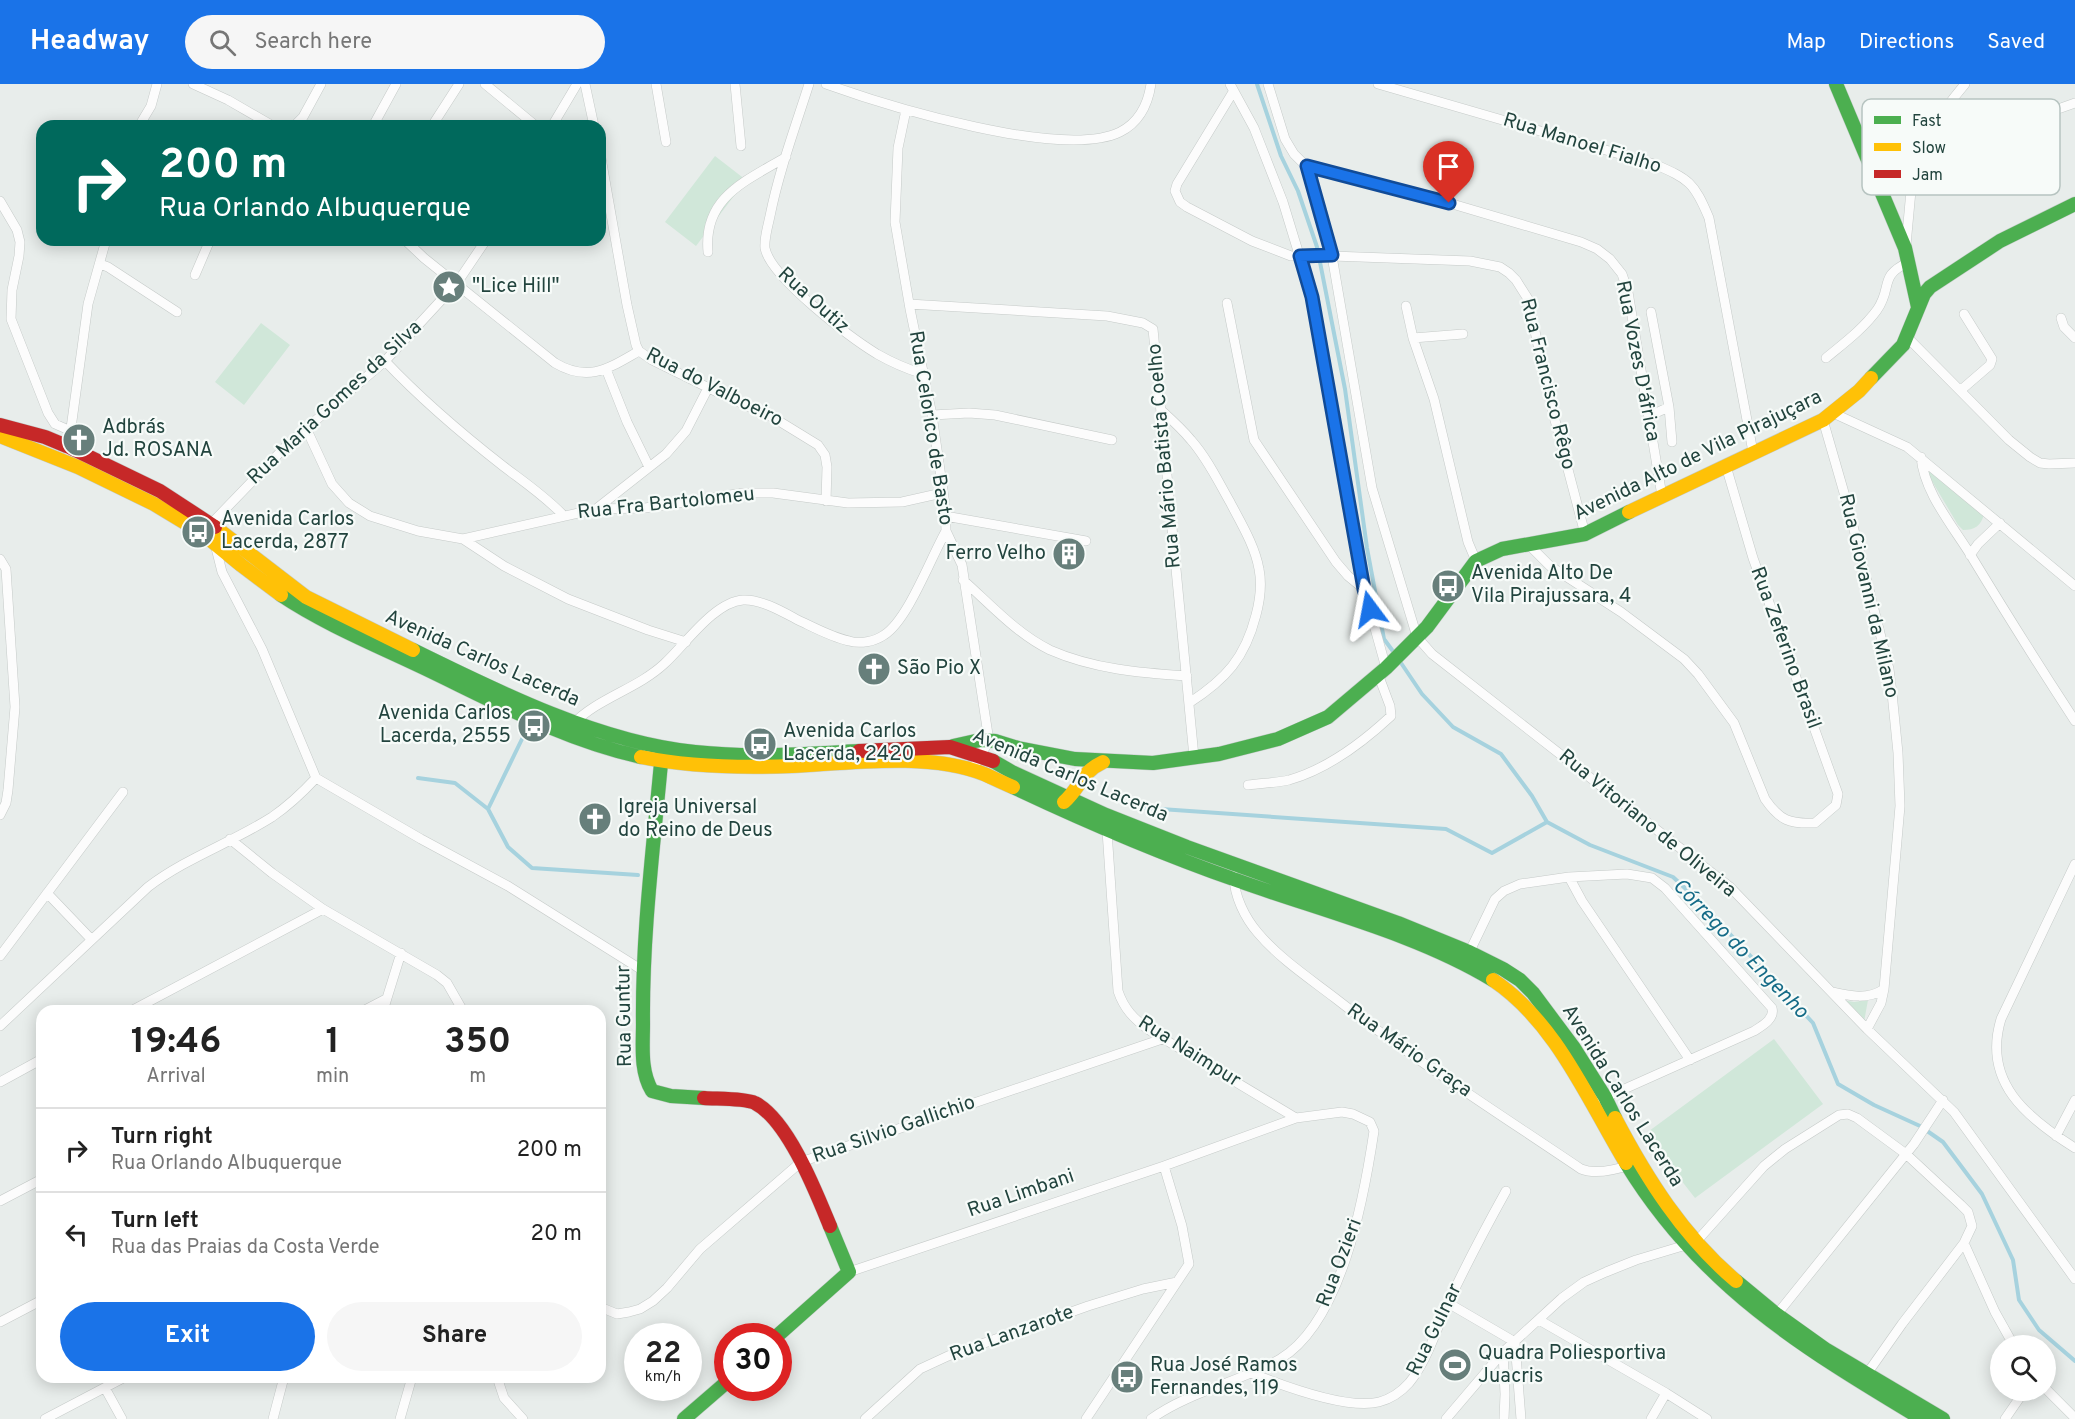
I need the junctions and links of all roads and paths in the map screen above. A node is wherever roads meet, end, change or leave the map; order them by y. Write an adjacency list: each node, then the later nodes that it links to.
1 (157, 84): 23 (street)
2 (193, 84): 24 (street)
3 (321, 84): 25 (street)
4 (396, 84): 26 (street)
5 (459, 84): 27 (street)
6 (485, 84): 28 (street)
7 (577, 84): 29 (street)
8 (585, 84): 30 (street)
9 (656, 84): 31 (street)
10 (735, 84): 32 (street)
11 (808, 84): 34 (street, Rua Outiz)
12 (826, 84): 22 (street)
13 (1151, 84): 22 (street)
14 (1268, 84): 35 (street)
15 (1378, 84): 84 (street, Rua Manoel Fialho)
16 (1836, 84): 33 (main road)
17 (1965, 84): 19 (street)
18 (1232, 88): 47 (street); 47 (street, Rua Francisco Rêgo)
19 (1954, 99)
20 (2075, 103): 21 (street)
21 (2060, 108)
22 (906, 110): 54 (street, Rua Celorico de Basto)
23 (143, 120)
24 (263, 120)
25 (300, 120)
26 (375, 120)
27 (436, 120)
28 (529, 120)
29 (556, 120)
30 (593, 120)
31 (666, 142)
32 (741, 146)
33 (1862, 146)
34 (786, 157): 46 (street); 69 (street, Rua Outiz)
35 (1307, 166): 48 (street); 75 (street, Rua Vozes D'áfrica)
36 (606, 186): 65 (street, Rua do Valboeiro)
37 (1883, 195): 45 (main road)
38 (1910, 195): 45 (street)
39 (0, 201): 79 (street)
40 (2075, 204): 56 (main road)
41 (104, 246): 50 (street)
42 (207, 246): 51 (street)
43 (411, 246): 52 (street)
44 (482, 246): 52 (street, Rua Maria Gomes da Silva)
45 (1905, 248): 49 (main road)
46 (708, 252)
47 (1303, 256): 48 (street, Rua Francisco Rêgo); 108 (street)
48 (1328, 256): 99 (street, Rua Francisco Rêgo); 109 (street)
49 (1910, 262): 56 (main road); 66 (street)
50 (100, 264): 57 (street); 79 (street)
51 (195, 275)
52 (457, 284): 67 (street, Rua Maria Gomes da Silva); 68 (street)
53 (1227, 303): 108 (street)
54 (910, 306): 69 (street, Rua Celorico de Basto); 73 (street, Rua Mário Batista Coelho)
55 (1406, 306): 62 (street)
56 (1918, 307): 63 (main road, Avenida Alto de Vila Pirajuçara)
57 (177, 312)
58 (1651, 312): 72 (street)
59 (1964, 314): 71 (street)
60 (2061, 318): 64 (street)
61 (1463, 334): 62 (street)
62 (1413, 338): 105 (street)
63 (1908, 338): 71 (street); 76 (main road, Avenida Alto de Vila Pirajuçara)
64 (2075, 338)
65 (639, 351): 68 (street); 70 (street, Rua do Valboeiro)
66 (1826, 358)
67 (386, 361): 78 (street, Rua Maria Gomes da Silva); 94 (street)
68 (606, 369): 89 (street)
69 (923, 374): 74 (street, Rua Celorico de Basto)
70 (708, 388): 89 (street); 92 (street, Rua do Valboeiro)
71 (1961, 390): 87 (street)
72 (1670, 407): 75 (street); 82 (street)
73 (1162, 411): 112 (street, Rua Mário Batista Coelho); 113 (street)
74 (932, 415): 81 (street); 90 (street, Rua Celorico de Basto)
75 (1649, 416): 91 (street, Rua Vozes D'áfrica)
76 (1828, 417): 84 (main road, Avenida Alto de Vila Pirajuçara); 85 (street); 145 (street, Rua Giovanni da Milano)
77 (0, 425): 83 (main road, Avenida Carlos Lacerda)
78 (306, 428): 98 (street, Rua Maria Gomes da Silva); 100 (street)
79 (71, 431): 83 (street)
80 (0, 436): 86 (main road, Avenida Carlos Lacerda)
81 (1112, 440)
82 (1671, 442)
83 (69, 447): 86 (street); 98 (main road, Avenida Carlos Lacerda)
84 (1753, 452): 88 (main road, Avenida Alto de Vila Pirajuçara)
85 (1922, 458): 96 (street); 103 (street)
86 (64, 460): 98 (main road, Avenida Carlos Lacerda)
87 (2075, 463)
88 (1726, 466): 91 (main road, Avenida Alto de Vila Pirajuçara); 102 (street, Rua Zeferino Brasil)
89 (649, 467): 93 (street)
90 (942, 493): 92 (street, Rua Fra Bartolomeu); 95 (street, Rua Celorico de Basto)
91 (1662, 496): 99 (main road, Avenida Alto de Vila Pirajuçara)
92 (826, 501): 93 (street, Rua Fra Bartolomeu)
93 (596, 509): 94 (street, Rua Fra Bartolomeu)
94 (564, 516): 100 (street, Rua Fra Bartolomeu)
95 (945, 516): 97 (street, Rua Celorico de Basto); 101 (street)
96 (2000, 523): 103 (street); 107 (street)
97 (946, 531): 106 (street, Rua Celorico de Basto); 110 (street)
98 (212, 532): 115 (main road, Avenida Carlos Lacerda); 125 (street)
99 (1585, 534): 102 (main road, Avenida Alto de Vila Pirajuçara)
100 (462, 539): 110 (street)
101 (1086, 541)
102 (1528, 544): 105 (main road, Avenida Alto de Vila Pirajuçara)
103 (1970, 555): 114 (street)
104 (0, 559): 130 (street)
105 (1476, 561): 109 (main road, Avenida Alto de Vila Pirajuçara)
106 (963, 580): 112 (street); 116 (street, Rua Celorico de Basto)
107 (2075, 586)
108 (1364, 589): 111 (street)
109 (1414, 640): 111 (main road, Avenida Alto de Vila Pirajuçara); 146 (street, Rua Vitoriano de Oliveira)
110 (686, 642): 115 (street)
111 (1385, 668): 120 (main road, Avenida Alto de Vila Pirajuçara); 126 (street)
112 (1187, 676): 113 (street, Rua Mário Batista Coelho)
113 (1190, 703): 120 (street, Rua Mário Batista Coelho)
114 (2075, 721)
115 (570, 728): 119 (main road, Avenida Carlos Lacerda)
116 (989, 741): 117 (main road, Avenida Alto de Vila Pirajuçara); 118 (main road, Avenida Alto de Vila Pirajuçara); 121 (street)
117 (950, 747): 119 (main road, Avenida Carlos Lacerda); 121 (main road, Avenida Carlos Lacerda)
118 (1018, 748): 121 (main road, Avenida Alto de Vila Pirajuçara); 122 (main road, Avenida Alto de Vila Pirajuçara)
119 (661, 754): 124 (main road, Avenida Carlos Lacerda); 144 (main road, Rua Guntur)
120 (1194, 757): 123 (main road, Avenida Alto de Vila Pirajuçara)
121 (985, 758): 124 (main road); 128 (main road, Avenida Carlos Lacerda)
122 (1071, 758): 123 (main road, Avenida Alto de Vila Pirajuçara); 128 (main road)
123 (1106, 761): 128 (main road)
124 (977, 772): 129 (main road, Avenida Carlos Lacerda)
125 (316, 778): 133 (street); 144 (street)
126 (1248, 785)
127 (123, 792): 138 (street)
128 (1072, 792): 129 (main road); 131 (main road, Avenida Carlos Lacerda)
129 (1051, 806): 132 (main road, Avenida Carlos Lacerda)
130 (0, 815)
131 (1112, 817): 132 (street, Rua Naimpur); 134 (main road, Avenida Carlos Lacerda)
132 (1107, 831): 137 (main road, Avenida Carlos Lacerda); 154 (street, Rua Naimpur)
133 (230, 839): 139 (street); 140 (street)
134 (1234, 863): 137 (street, Rua Mário Graça); 143 (main road, Avenida Carlos Lacerda)
135 (2075, 864): 162 (street)
136 (1569, 877): 143 (street); 155 (street); 155 (street)
137 (1233, 879): 143 (main road, Avenida Carlos Lacerda); 166 (street, Rua Mário Graça)
138 (47, 893): 140 (street); 142 (street)
139 (323, 909): 141 (street); 148 (street)
140 (91, 939): 152 (street)
141 (401, 953): 147 (street); 151 (street)
142 (0, 956)
143 (1467, 958): 160 (main road, Avenida Carlos Lacerda)
144 (642, 970): 165 (main road, Rua Guntur)
145 (1884, 989): 146 (street); 153 (street, Rua Giovanni da Milano)
146 (1830, 992): 153 (street, Rua Vitoriano de Oliveira)
147 (386, 999): 149 (street); 150 (street)
148 (142, 1005)
149 (374, 1005)
150 (384, 1005)
151 (460, 1005)
152 (0, 1026)
153 (1867, 1029): 158 (street, Rua Vitoriano de Oliveira)
154 (1165, 1038): 161 (street, Rua Naimpur); 165 (street, Rua Silvio Gallichio)
155 (1690, 1060): 160 (street)
156 (36, 1062): 157 (street)
157 (0, 1082)
158 (1943, 1100): 164 (street); 174 (street, Rua Vitoriano de Oliveira)
159 (2075, 1100): 162 (street)
160 (1599, 1101): 166 (main road, Avenida Carlos Lacerda)
161 (1296, 1118): 167 (street, Rua Limbani); 186 (street, Rua Ozieri)
162 (2056, 1136): 163 (street)
163 (2075, 1148)
164 (1906, 1154): 171 (street); 172 (street); 179 (street)
165 (801, 1162): 173 (main road, Rua Guntur); 178 (street, Rua Silvio Gallichio)
166 (1633, 1164): 172 (main road, Avenida Carlos Lacerda)
167 (1164, 1166): 173 (street, Rua Limbani); 175 (street)
168 (36, 1182): 170 (street)
169 (1506, 1191): 177 (street, Rua Gulnar)
170 (0, 1201)
171 (1964, 1243): 183 (street); 187 (street)
172 (1690, 1244): 179 (main road, Avenida Carlos Lacerda); 180 (street)
173 (849, 1272): 182 (main road, Rua Limbani)
174 (2075, 1279)
175 (1177, 1282): 204 (street, Rua Lanzarote); 205 (street)
176 (36, 1303): 181 (street)
177 (1449, 1303): 184 (street); 186 (street, Rua Gulnar)
178 (606, 1309)
179 (1773, 1319): 187 (main road, Avenida Carlos Lacerda)
180 (1539, 1320): 184 (street); 194 (street)
181 (0, 1323)
182 (792, 1323)
183 (2008, 1335)
184 (1515, 1342): 185 (street); 209 (street)
185 (1503, 1352): 207 (street); 208 (street)
186 (1251, 1373): 206 (street, Rua Ozieri)
187 (1864, 1379): 212 (main road, Avenida Carlos Lacerda); 213 (main road, Avenida Carlos Lacerda)
188 (114, 1383): 192 (street)
189 (282, 1383): 200 (street)
190 (410, 1383): 201 (street)
191 (499, 1383): 202 (street)
192 (105, 1388): 198 (street); 199 (street)
193 (714, 1393): 203 (main road)
194 (1666, 1393): 210 (street); 211 (street)
195 (2056, 1399): 197 (street)
196 (2017, 1401): 214 (street)
197 (2075, 1418)
198 (45, 1419)
199 (122, 1419)
200 (273, 1419)
201 (400, 1419)
202 (523, 1419)
203 (684, 1419)
204 (865, 1419)
205 (1086, 1419)
206 (1151, 1419)
207 (1446, 1419)
208 (1504, 1419)
209 (1521, 1419)
210 (1651, 1419)
211 (1707, 1419)
212 (1922, 1419)
213 (1943, 1419)
214 (2005, 1419)

